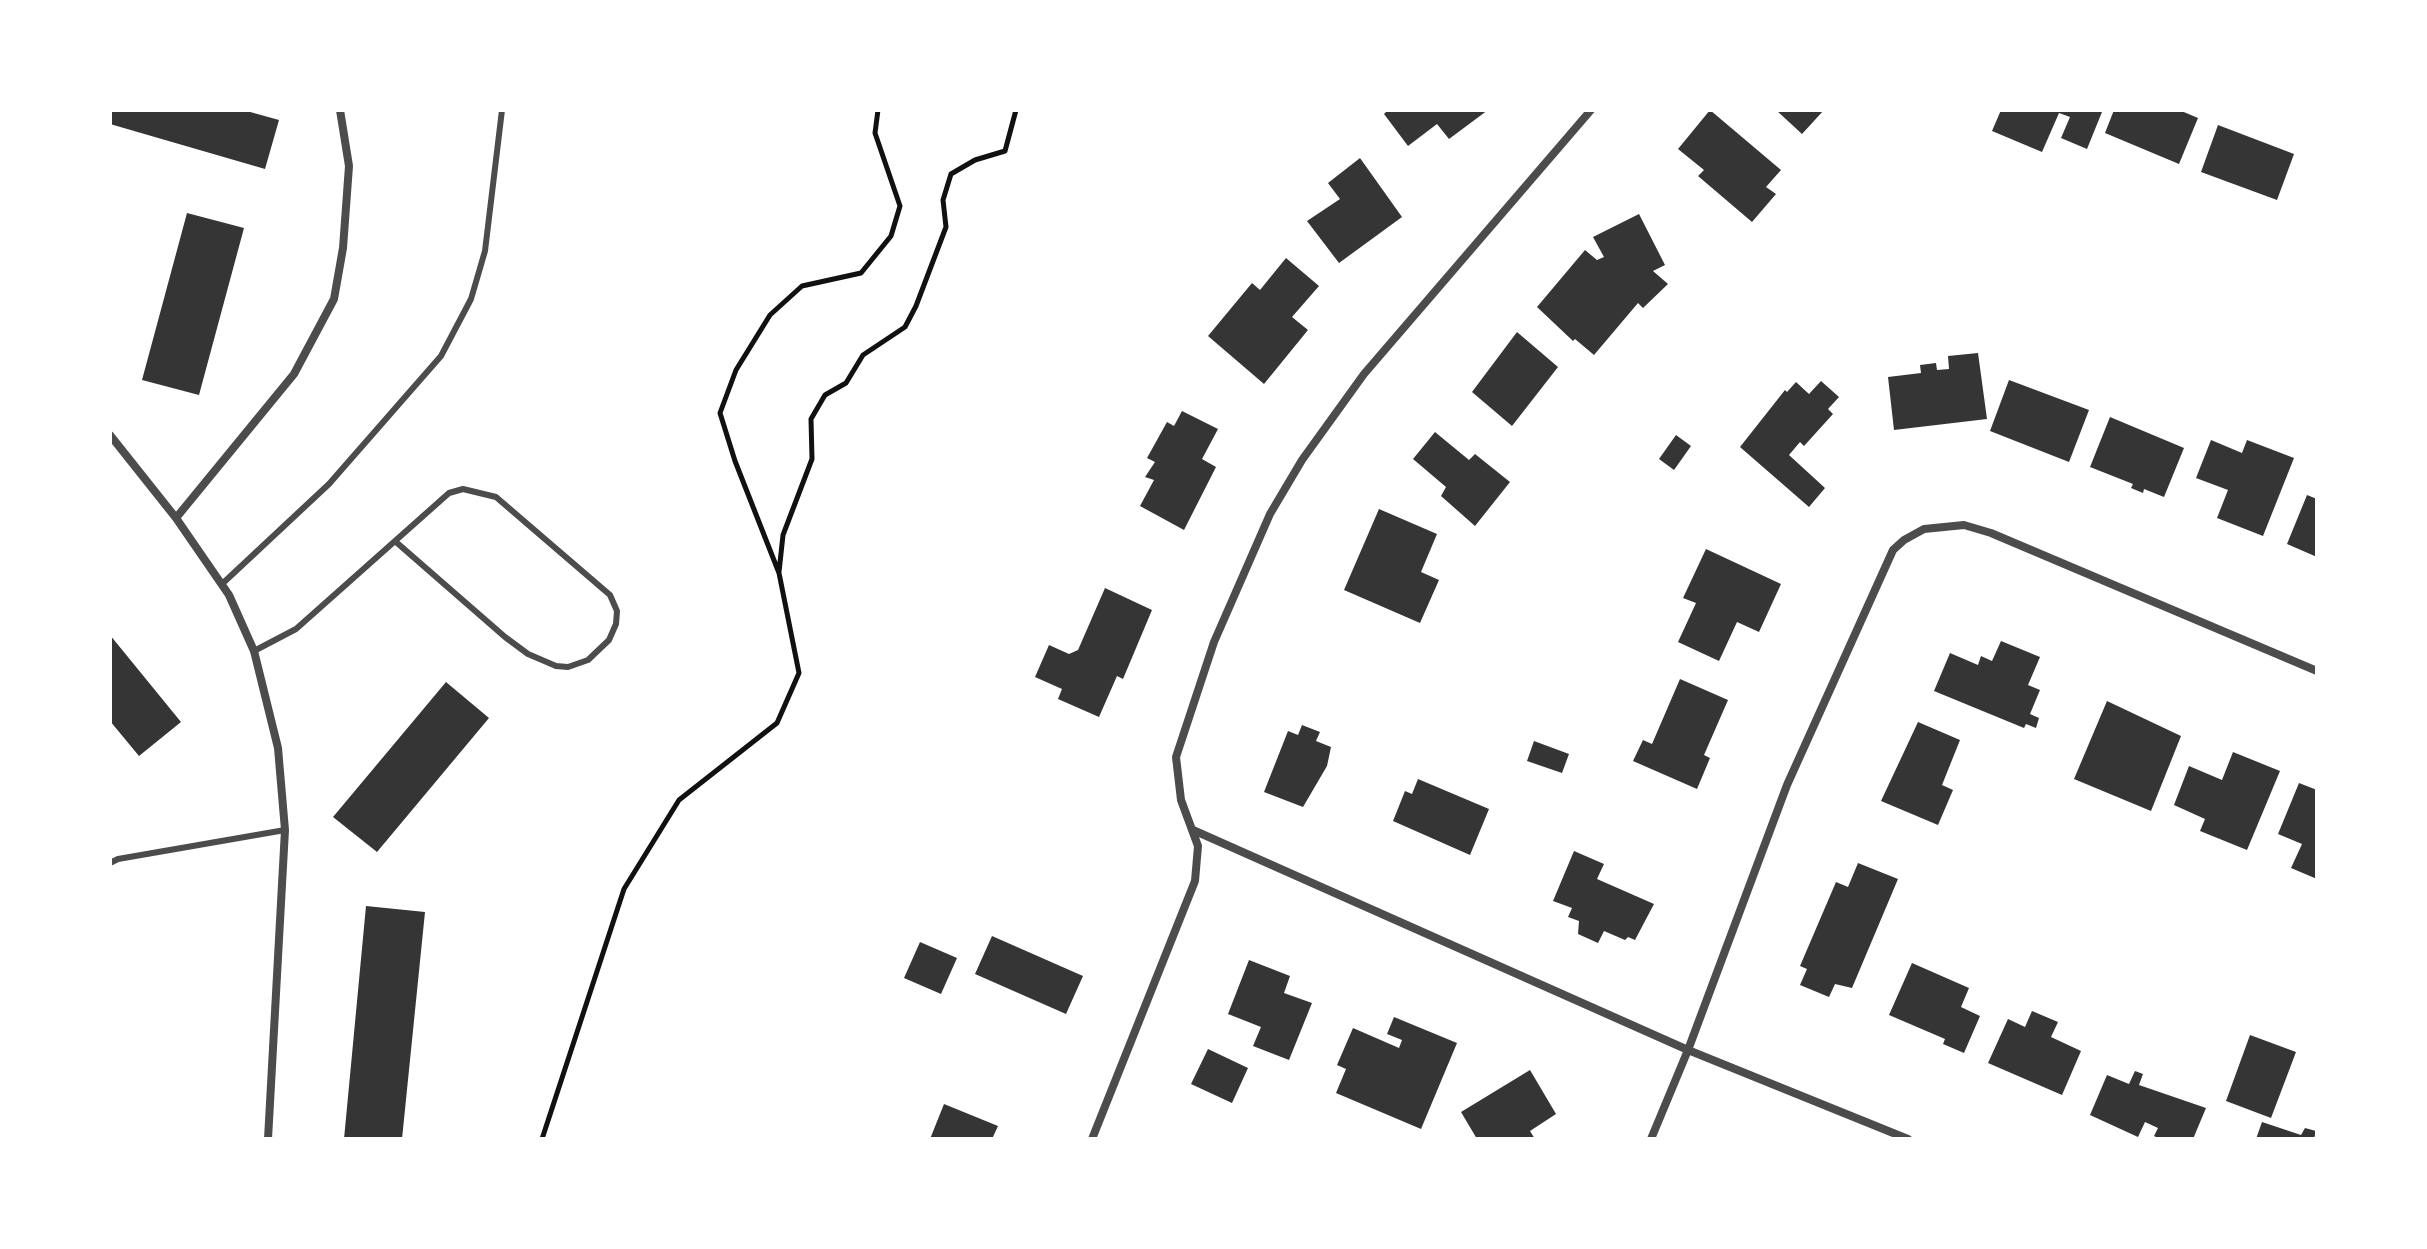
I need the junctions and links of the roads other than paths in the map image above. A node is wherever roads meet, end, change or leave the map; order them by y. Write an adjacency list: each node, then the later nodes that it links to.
1 (340, 110): 5 (street)
2 (502, 110): 7 (lane)
3 (1591, 110): 11 (street)
4 (110, 435): 5 (street)
5 (176, 518): 7 (street)
6 (396, 542): 6 (lane); 8 (lane)
7 (222, 584): 8 (street)
8 (254, 651): 10 (street)
9 (2317, 671): 13 (street)
10 (285, 830): 12 (lane); 14 (street)
11 (1193, 830): 13 (street); 15 (street)
12 (110, 863)
13 (1688, 1050): 16 (street); 17 (street)
14 (268, 1139)
15 (1092, 1139)
16 (1651, 1139)
17 (1908, 1139)

